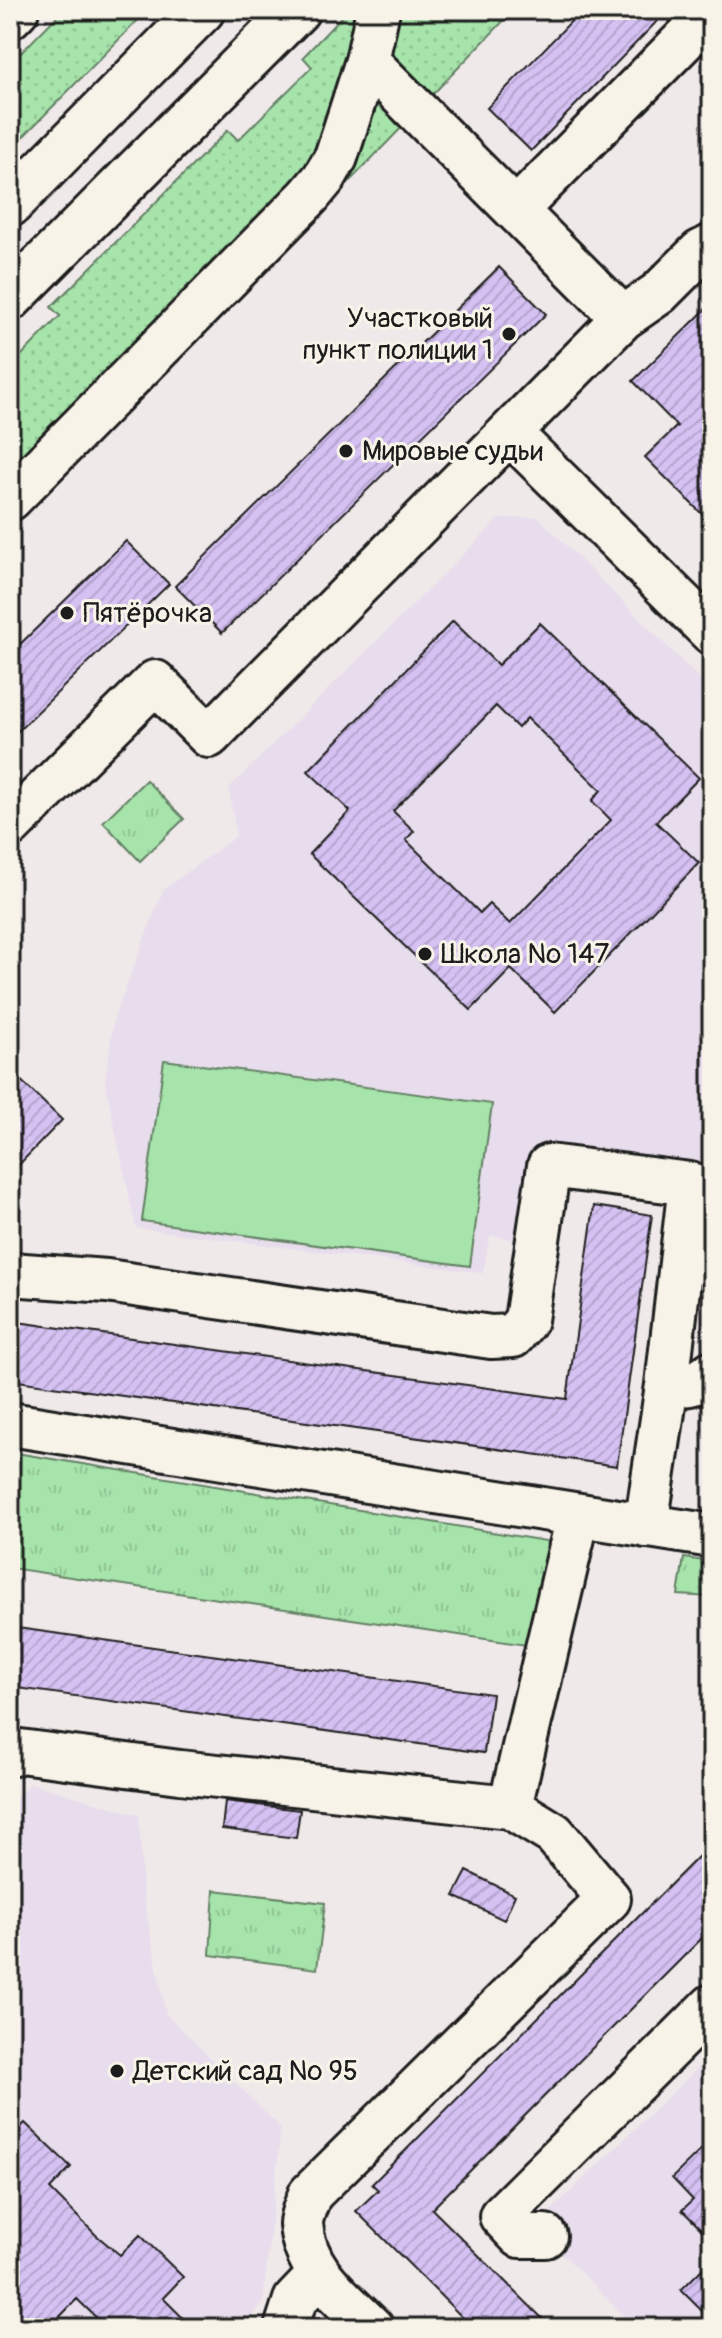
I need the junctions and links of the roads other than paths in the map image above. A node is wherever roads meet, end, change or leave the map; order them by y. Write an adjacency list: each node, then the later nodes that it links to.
1 (17, 10): 5 (street)
2 (202, 10): 8 (main road)
3 (297, 10): 11 (main road)
4 (378, 10): 7 (street)
5 (10, 17)
6 (712, 28): 9 (street)
7 (367, 61): 9 (street); 14 (street)
8 (10, 204)
9 (516, 210): 12 (street)
10 (712, 246): 12 (street)
11 (10, 298)
12 (623, 318): 13 (street)
13 (510, 433): 15 (street); 16 (street)
14 (10, 499)
15 (712, 633)
16 (10, 826)
17 (10, 1274): 19 (street)
18 (712, 1372): 19 (street)
19 (667, 1385): 22 (street)
20 (10, 1424): 21 (street)
21 (578, 1516): 22 (street); 25 (street)
22 (646, 1526): 23 (street)
23 (712, 1536)
24 (10, 1755): 25 (street)
25 (510, 1807): 28 (street)
26 (712, 2006): 27 (street)
27 (545, 2236)
28 (319, 2275): 29 (street); 30 (street)
29 (286, 2328)
30 (372, 2328)

